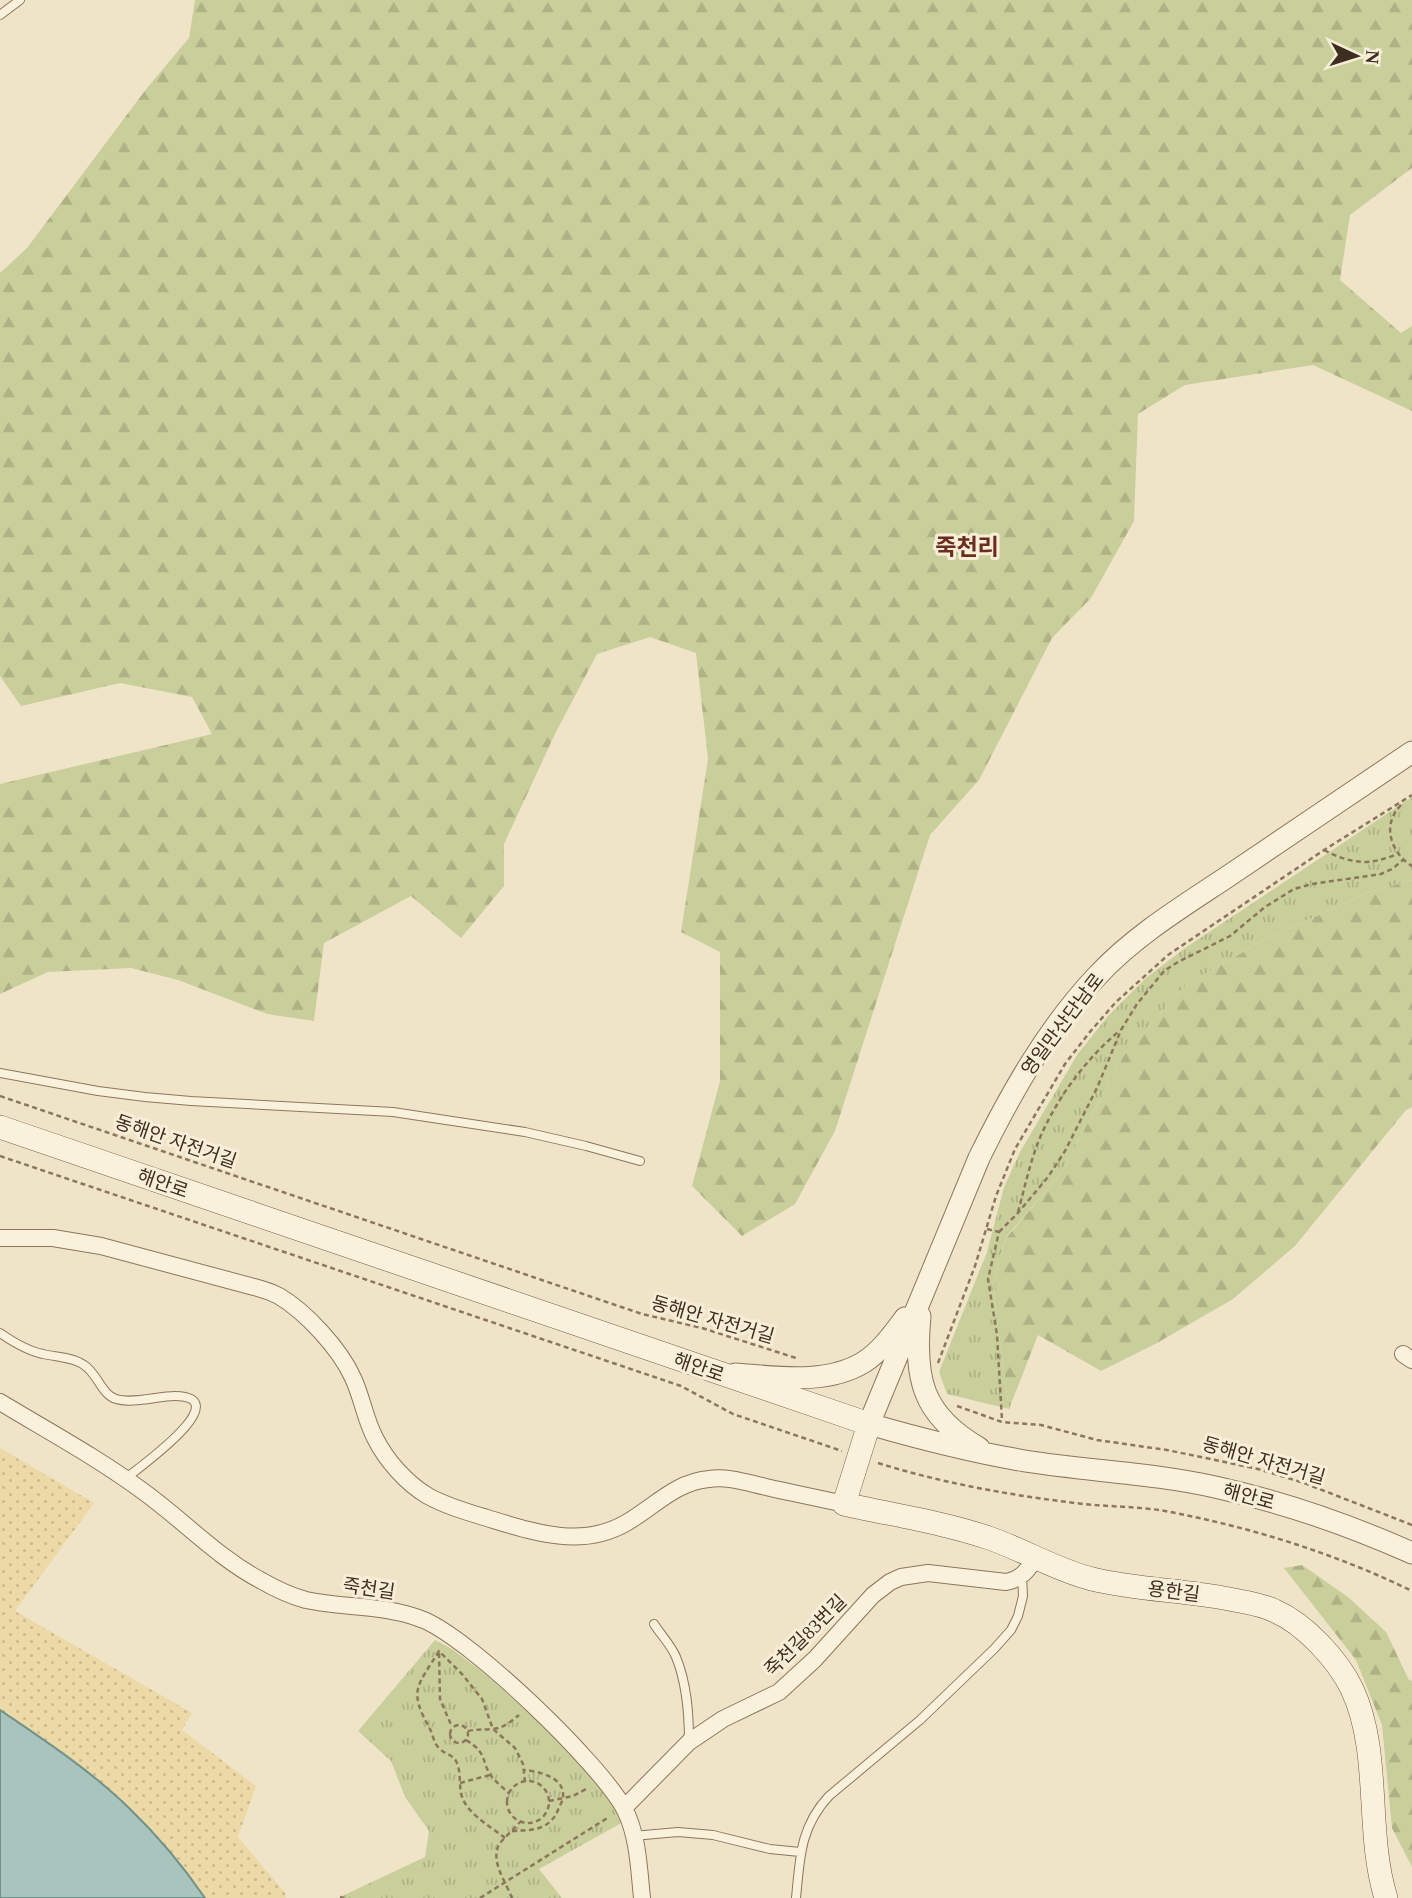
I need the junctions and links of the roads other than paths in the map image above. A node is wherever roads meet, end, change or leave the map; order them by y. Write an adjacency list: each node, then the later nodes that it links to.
1 (20, 0): 2 (lane)
2 (0, 15)
3 (1412, 752): 8 (street, 영일만산단남로)
4 (0, 1073): 6 (lane)
5 (0, 1127): 10 (main road, 해안로)
6 (640, 1161)
7 (0, 1238): 15 (street)
8 (922, 1297): 10 (street); 12 (street, 영일만산단남로); 13 (street)
9 (0, 1333): 14 (lane)
10 (719, 1373): 12 (main road, 해안로)
11 (0, 1402): 14 (street, 죽천길)
12 (869, 1424): 13 (street, 해안로); 15 (main road)
13 (990, 1454): 16 (street, 해안로)
14 (125, 1479): 20 (street, 죽천길)
15 (844, 1504): 17 (main road, 용한길)
16 (1412, 1553)
17 (1029, 1567): 19 (street, 죽천길83번길); 22 (lane); 25 (main road, 용한길)
18 (654, 1624): 19 (lane)
19 (689, 1742): 20 (street, 죽천길83번길)
20 (624, 1808): 21 (street, 죽천길)
21 (633, 1836): 22 (lane); 23 (street, 죽천길)
22 (800, 1852): 24 (lane)
23 (642, 1898)
24 (796, 1898)
25 (1386, 1898)

